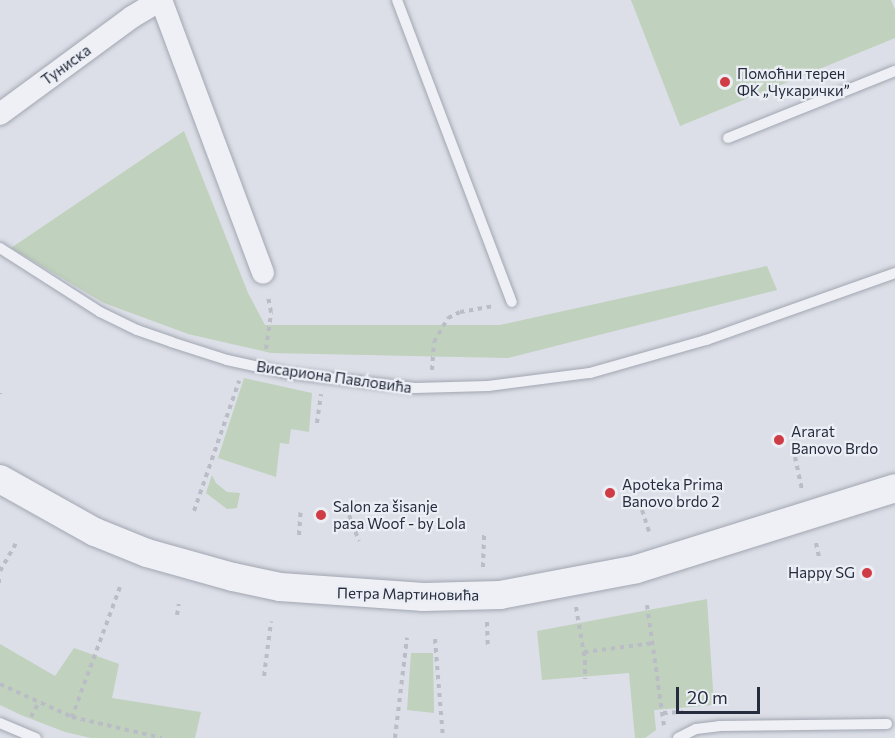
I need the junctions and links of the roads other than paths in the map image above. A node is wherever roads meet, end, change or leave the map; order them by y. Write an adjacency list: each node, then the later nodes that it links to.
1 (160, 0): 3 (street, Туниска); 8 (street)
2 (397, 0): 10 (lane)
3 (127, 8): 5 (street, Туниска)
4 (895, 70): 6 (lane)
5 (0, 114)
6 (728, 138)
7 (0, 248): 9 (lane, Висариона Павловића)
8 (263, 273)
9 (895, 273)
10 (512, 302)
11 (0, 479): 12 (street, Петра Мартиновића)
12 (895, 488)
13 (0, 723): 15 (lane)
14 (887, 724): 16 (lane)
15 (36, 738)
16 (678, 738)

